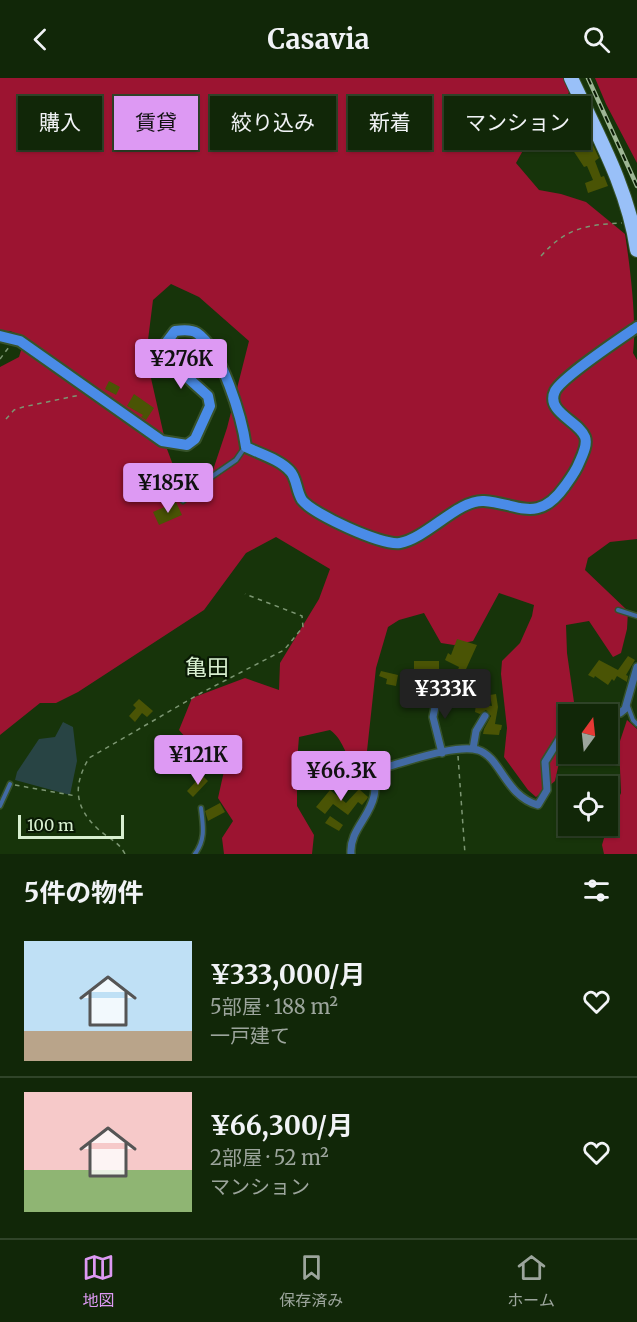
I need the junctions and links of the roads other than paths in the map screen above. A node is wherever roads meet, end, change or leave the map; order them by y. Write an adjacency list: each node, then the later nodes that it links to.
1 (571, 78): 2 (highway)
2 (637, 250)
3 (637, 327): 5 (street)
4 (0, 336): 5 (street)
5 (246, 447): 6 (lane)
6 (183, 501)
7 (618, 610): 8 (lane)
8 (637, 616)
9 (637, 667): 11 (street)
10 (439, 687): 17 (street)
11 (626, 703): 12 (street); 14 (lane)
12 (618, 713)
13 (485, 716): 16 (street)
14 (637, 724)
15 (558, 741): 16 (street)
16 (473, 749): 17 (street)
17 (442, 753): 22 (street)
18 (10, 784): 19 (lane)
19 (0, 806)
20 (201, 808): 21 (lane)
21 (195, 854)
22 (351, 854)

